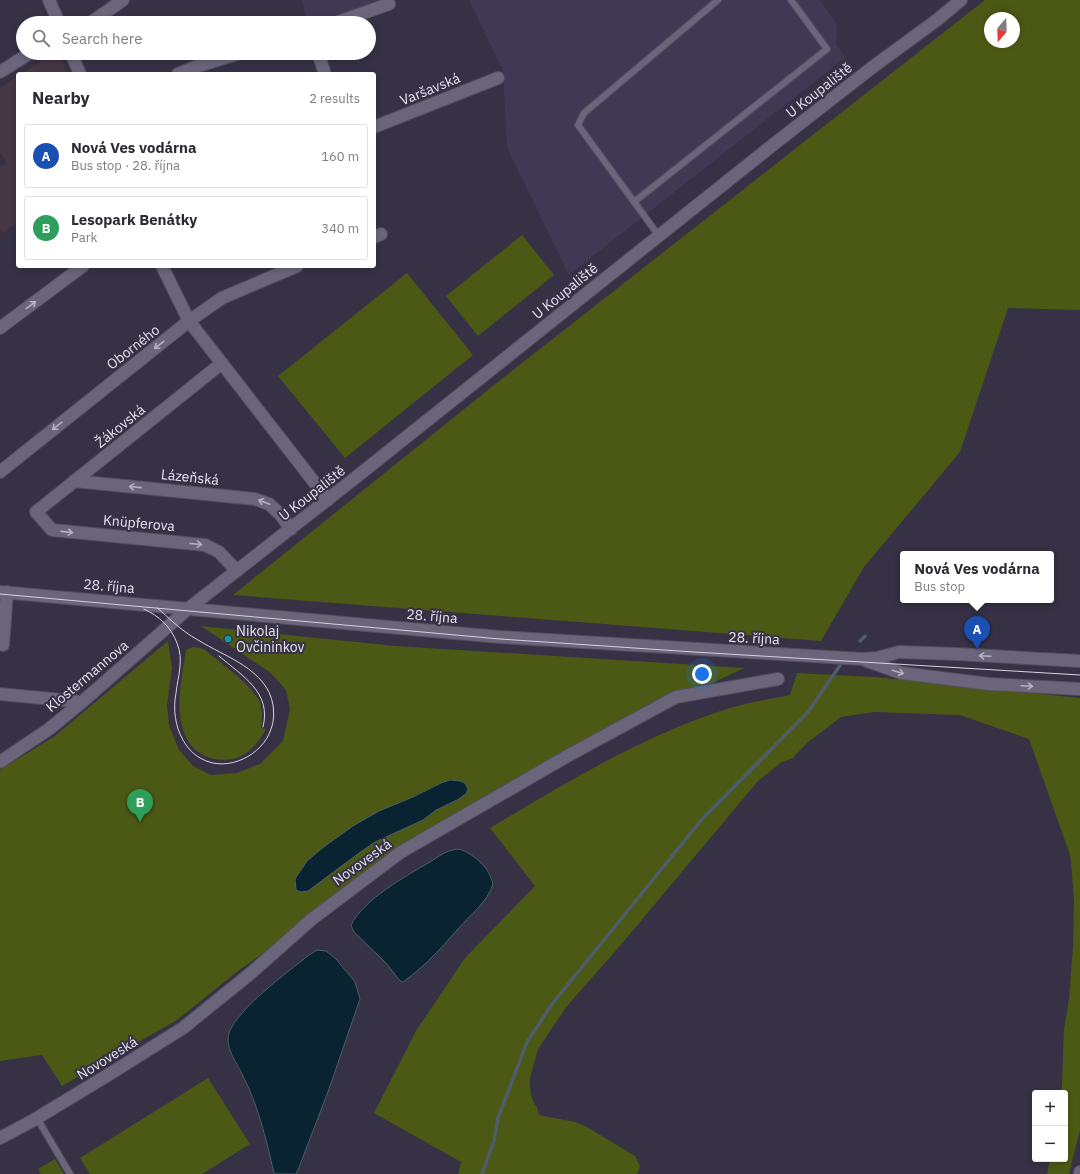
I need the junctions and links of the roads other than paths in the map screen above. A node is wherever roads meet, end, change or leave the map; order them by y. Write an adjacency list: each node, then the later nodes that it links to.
1 (49, 0): 7 (street)
2 (123, 0): 8 (street)
3 (718, 0): 20 (lane)
4 (791, 0): 20 (lane)
5 (961, 0): 21 (street, U Koupaliště)
6 (389, 4): 9 (street)
7 (56, 16)
8 (100, 16)
9 (355, 16)
10 (19, 60): 14 (street)
11 (75, 60): 15 (street)
12 (218, 60): 16 (street)
13 (320, 60): 17 (street)
14 (0, 72)
15 (79, 72)
16 (183, 72)
17 (324, 72)
18 (498, 78): 19 (street, Varšavská)
19 (376, 127)
20 (634, 202): 21 (lane)
21 (659, 236): 30 (street, U Koupaliště)
22 (80, 268): 26 (street, one-way to 22)
23 (163, 268): 25 (street)
24 (292, 268): 25 (street, Oborného)
25 (190, 321): 27 (street); 28 (street, Oborného, one-way to 28)
26 (0, 328)
27 (222, 363): 29 (street, Žákovská); 30 (street)
28 (0, 472)
29 (74, 481): 31 (street, Žákovská); 32 (street, Lázeňská, one-way to 29)
30 (328, 500): 32 (street, U Koupaliště)
31 (36, 512): 33 (street, Knüpferova, one-way to 33)
32 (291, 529): 33 (street, U Koupaliště)
33 (237, 571): 35 (street, U Koupaliště)
34 (3, 592): 35 (street, 28. října); 36 (street)
35 (189, 608): 37 (street, 28. října); 42 (street, Klostermannova)
36 (2, 645)
37 (862, 659): 38 (street, 28. října, one-way to 37); 40 (street, 28. října, one-way to 40)
38 (1080, 661)
39 (778, 679): 44 (street, Novoveská)
40 (1080, 689)
41 (0, 694): 42 (street)
42 (82, 702): 43 (street, Klostermannova)
43 (0, 762)
44 (37, 1118): 45 (street, Novoveská); 46 (lane)
45 (0, 1138)
46 (70, 1174)

